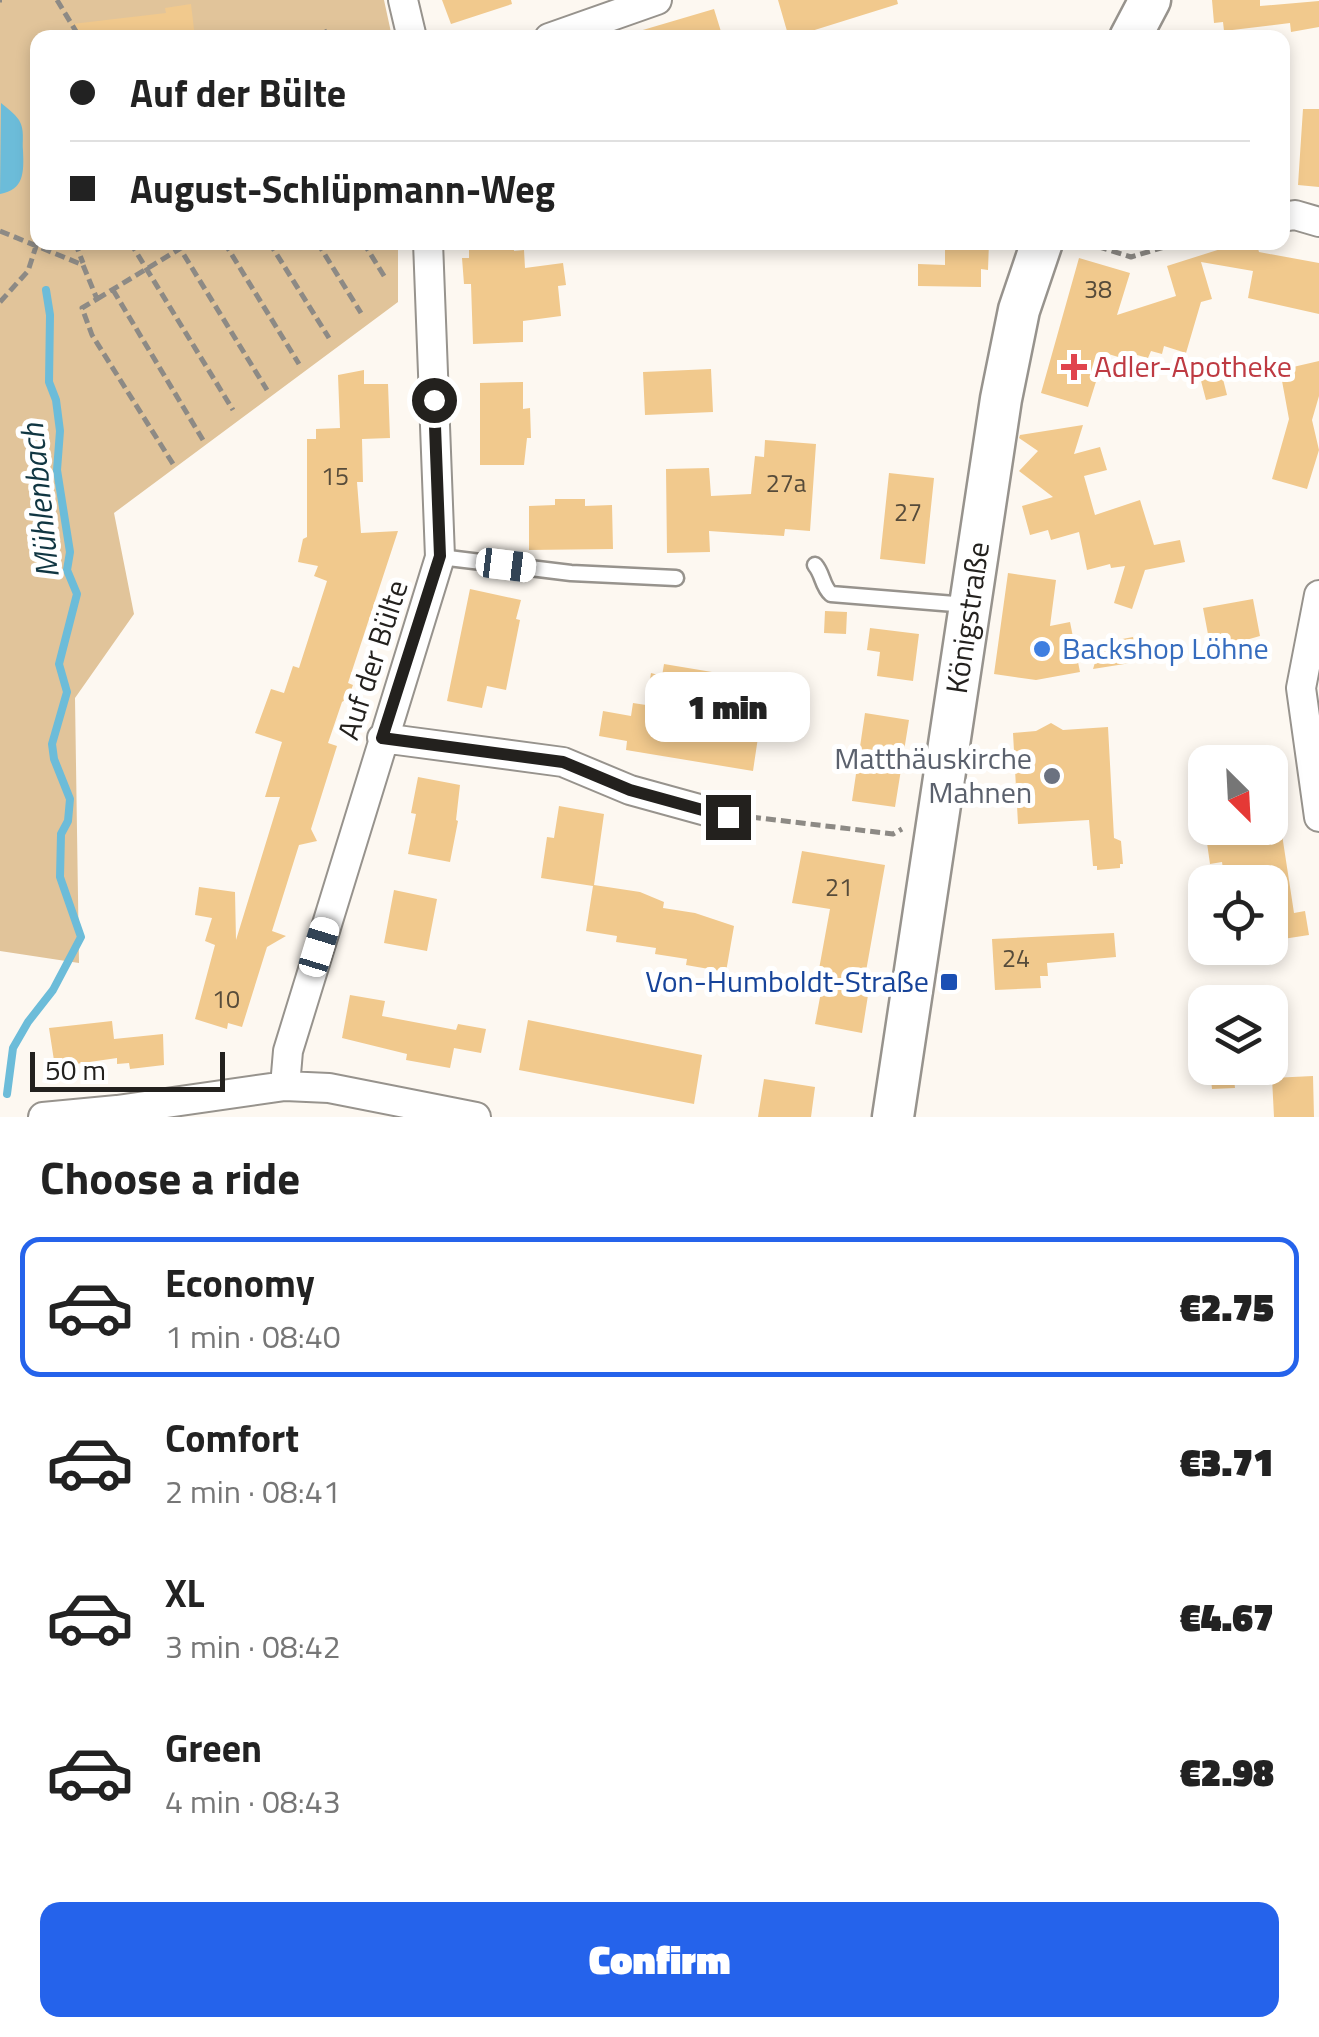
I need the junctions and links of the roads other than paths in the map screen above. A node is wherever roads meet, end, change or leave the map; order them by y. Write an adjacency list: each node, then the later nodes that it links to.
1 (403, 0): 4 (street)
2 (657, 0): 5 (street)
3 (1150, 0): 6 (main road)
4 (410, 30)
5 (572, 30)
6 (1134, 30)
7 (1290, 215): 8 (street)
8 (1319, 222)
9 (428, 250): 11 (street, Auf der Bülte)
10 (1039, 250): 15 (main road, Königstraße)
11 (440, 556): 13 (lane); 16 (street, Auf der Bülte)
12 (815, 565): 15 (lane)
13 (676, 578)
14 (1319, 595): 18 (street)
15 (972, 606): 24 (main road, Königstraße)
16 (382, 738): 17 (street); 19 (street, Auf der Bülte)
17 (728, 817)
18 (1319, 817)
19 (285, 1086): 20 (street); 21 (street)
20 (396, 1110): 23 (street)
21 (116, 1114): 22 (street)
22 (42, 1117)
23 (476, 1117)
24 (893, 1117)

